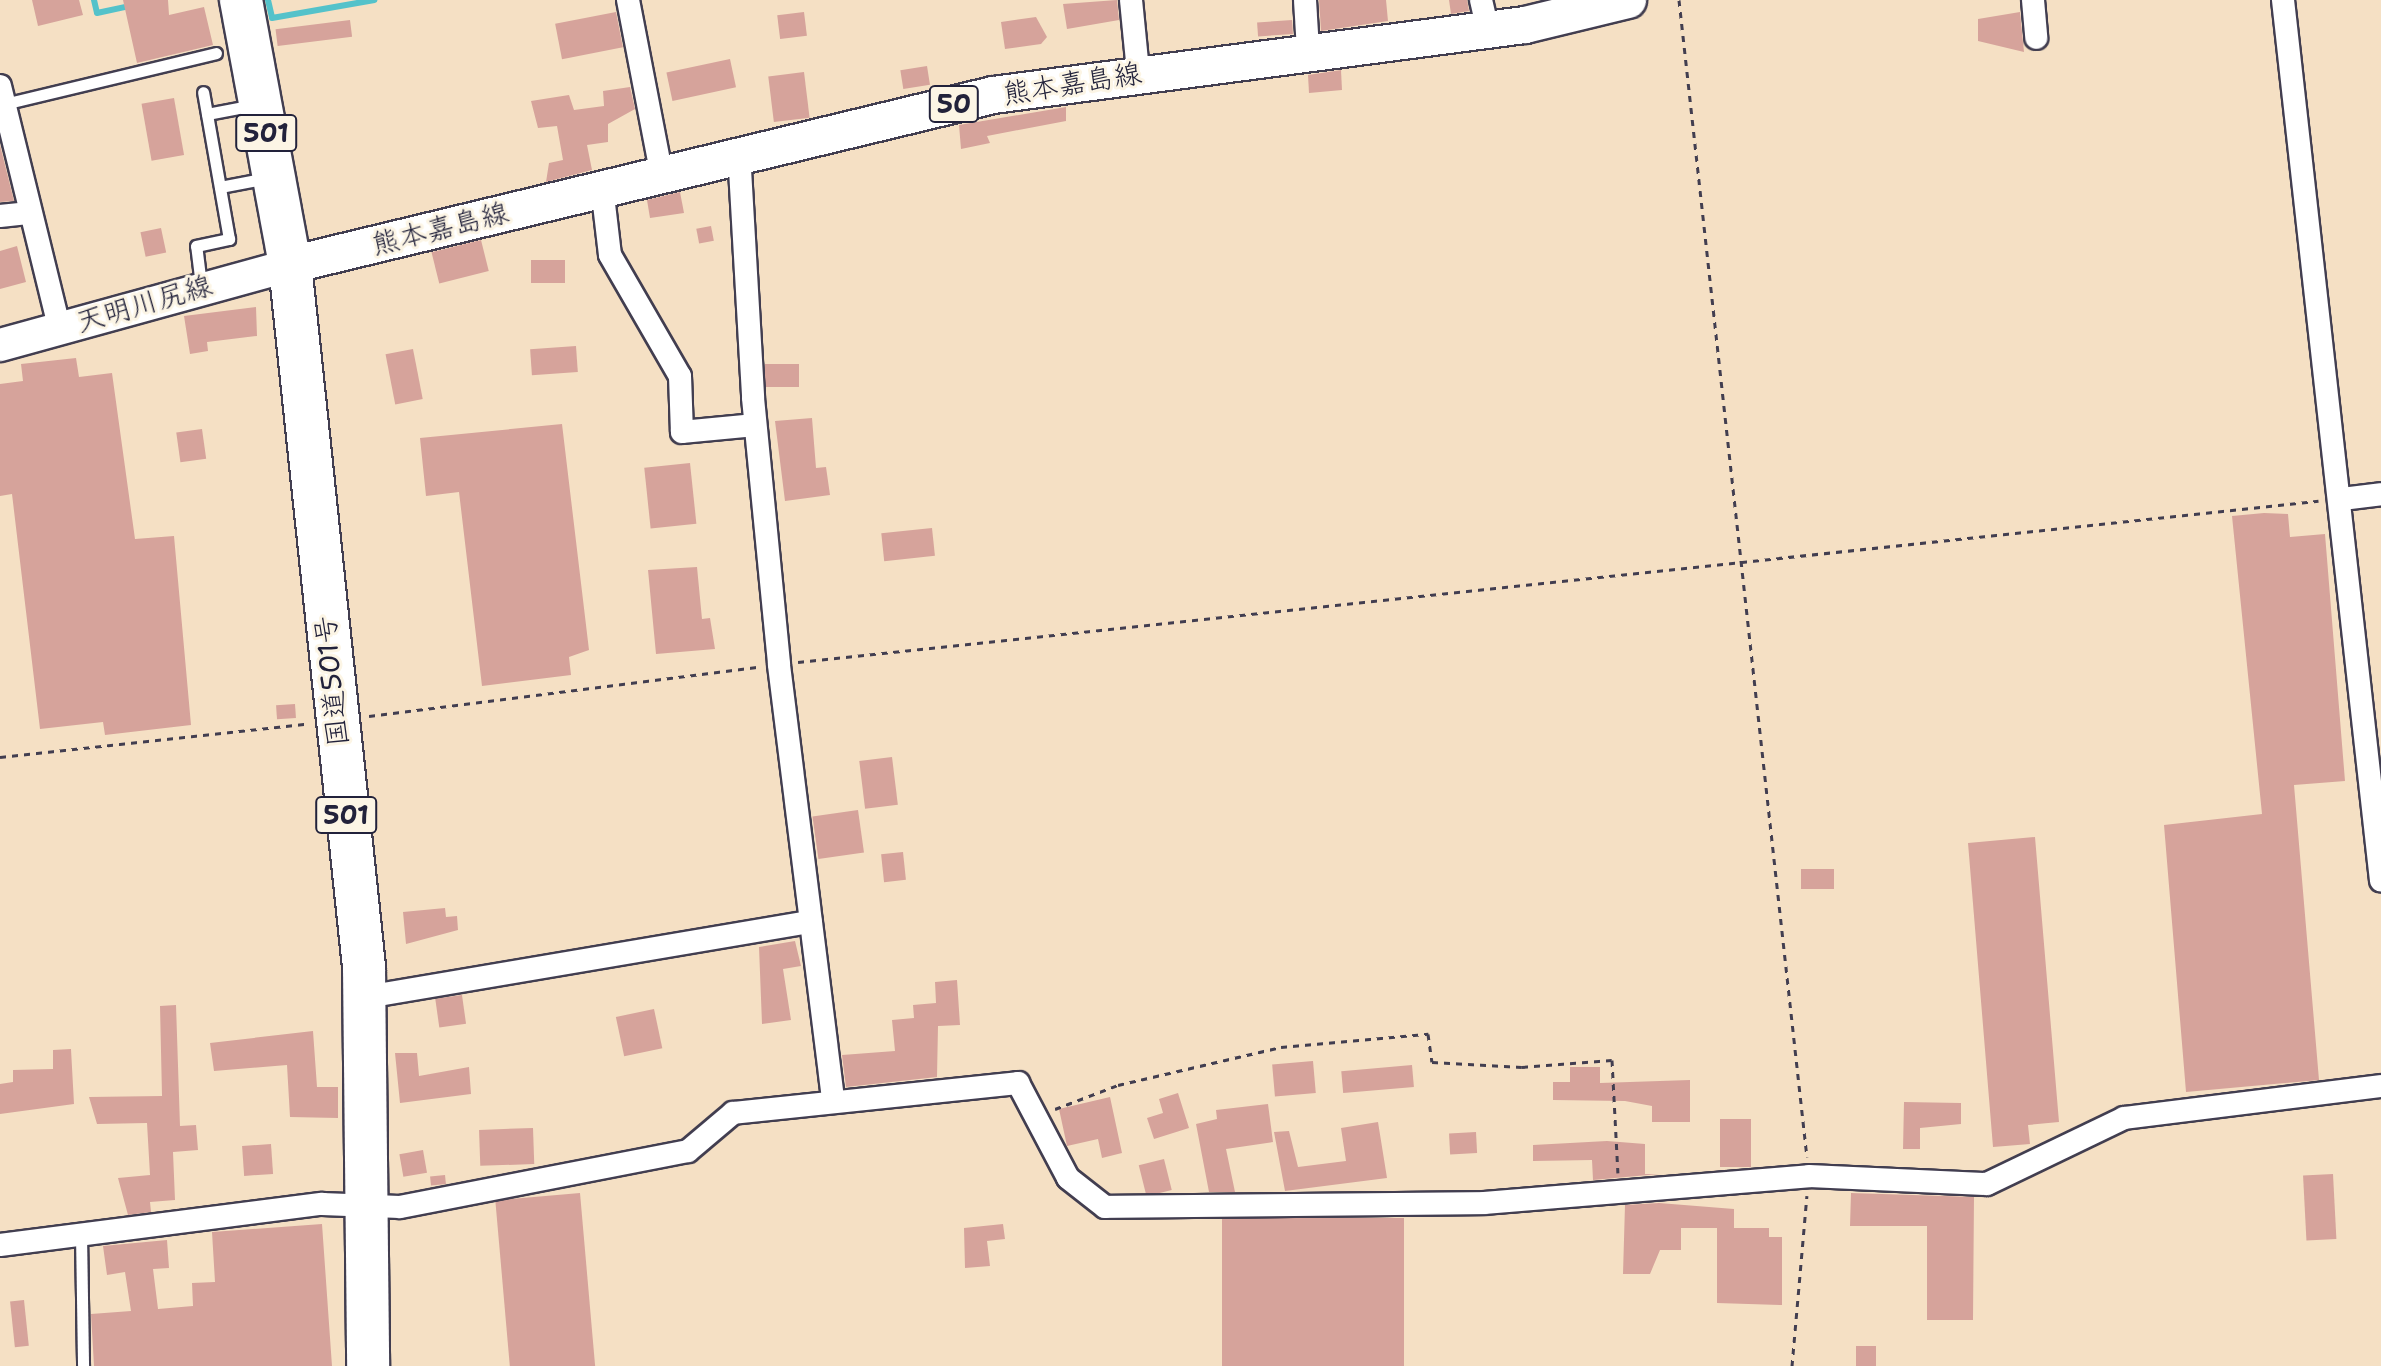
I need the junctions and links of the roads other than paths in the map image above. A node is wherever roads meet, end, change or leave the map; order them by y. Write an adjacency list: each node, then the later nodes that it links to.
1 (241, 0): 15 (highway, 国道501号 / 501)
2 (628, 0): 18 (street)
3 (1131, 0): 12 (street)
4 (1305, 0): 10 (street)
5 (1628, 0): 8 (main road, 熊本嘉島線 / 50)
6 (2033, 0): 9 (street)
7 (2283, 0): 30 (street)
8 (1484, 15): 10 (main road, 熊本嘉島線 / 50)
9 (2036, 38)
10 (1308, 51): 12 (main road, 熊本嘉島線 / 50)
11 (216, 53): 14 (lane)
12 (1138, 72): 17 (main road, 熊本嘉島線 / 50)
13 (203, 92): 16 (lane)
14 (2, 95): 22 (street)
15 (261, 104): 16 (lane); 19 (highway, 国道501号 / 501)
16 (207, 114): 20 (lane)
17 (739, 152): 18 (main road, 熊本嘉島線 / 50); 28 (street)
18 (661, 172): 21 (main road, 熊本嘉島線 / 50)
19 (274, 177): 20 (lane); 24 (highway, 国道501号 / 501)
20 (220, 187): 25 (lane)
21 (602, 187): 24 (main road, 熊本嘉島線 / 50); 28 (street)
22 (30, 213): 23 (street); 26 (street)
23 (0, 216)
24 (290, 265): 25 (main road, 天明川尻線); 33 (highway, 国道501号 / 501)
25 (201, 285): 26 (main road, 天明川尻線)
26 (59, 327): 27 (main road, 天明川尻線)
27 (0, 345)
28 (755, 425): 32 (street)
29 (2381, 494): 30 (street)
30 (2342, 499): 31 (street)
31 (2381, 881)
32 (811, 922): 33 (street); 35 (street)
33 (366, 997): 36 (highway, 国道501号 / 501)
34 (2381, 1086): 35 (street)
35 (833, 1098): 36 (street)
36 (365, 1206): 37 (street); 40 (highway, 国道501号 / 501)
37 (81, 1234): 38 (street); 39 (lane)
38 (0, 1245)
39 (83, 1366)
40 (368, 1366)

